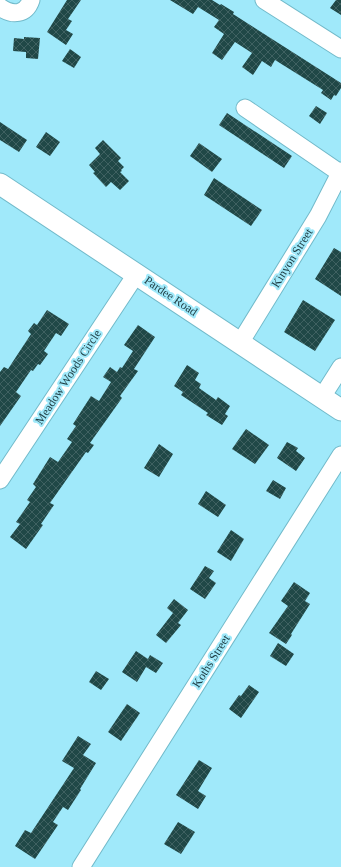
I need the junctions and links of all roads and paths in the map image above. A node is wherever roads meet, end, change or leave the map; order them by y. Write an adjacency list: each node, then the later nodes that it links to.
1 (31, 0): 3 (street)
2 (264, 0): 4 (street)
3 (0, 7)
4 (341, 49)
5 (244, 108): 6 (street)
6 (341, 172): 9 (street, Kinyon Street)
7 (0, 184): 8 (main road, Pardee Road)
8 (137, 273): 9 (main road, Pardee Road); 14 (street, Meadow Woods Circle)
9 (240, 343): 11 (main road, Pardee Road)
10 (341, 367): 11 (street)
11 (322, 397): 12 (main road, Pardee Road)
12 (341, 410)
13 (341, 455): 15 (street, Koths Street)
14 (0, 480)
15 (81, 867)

